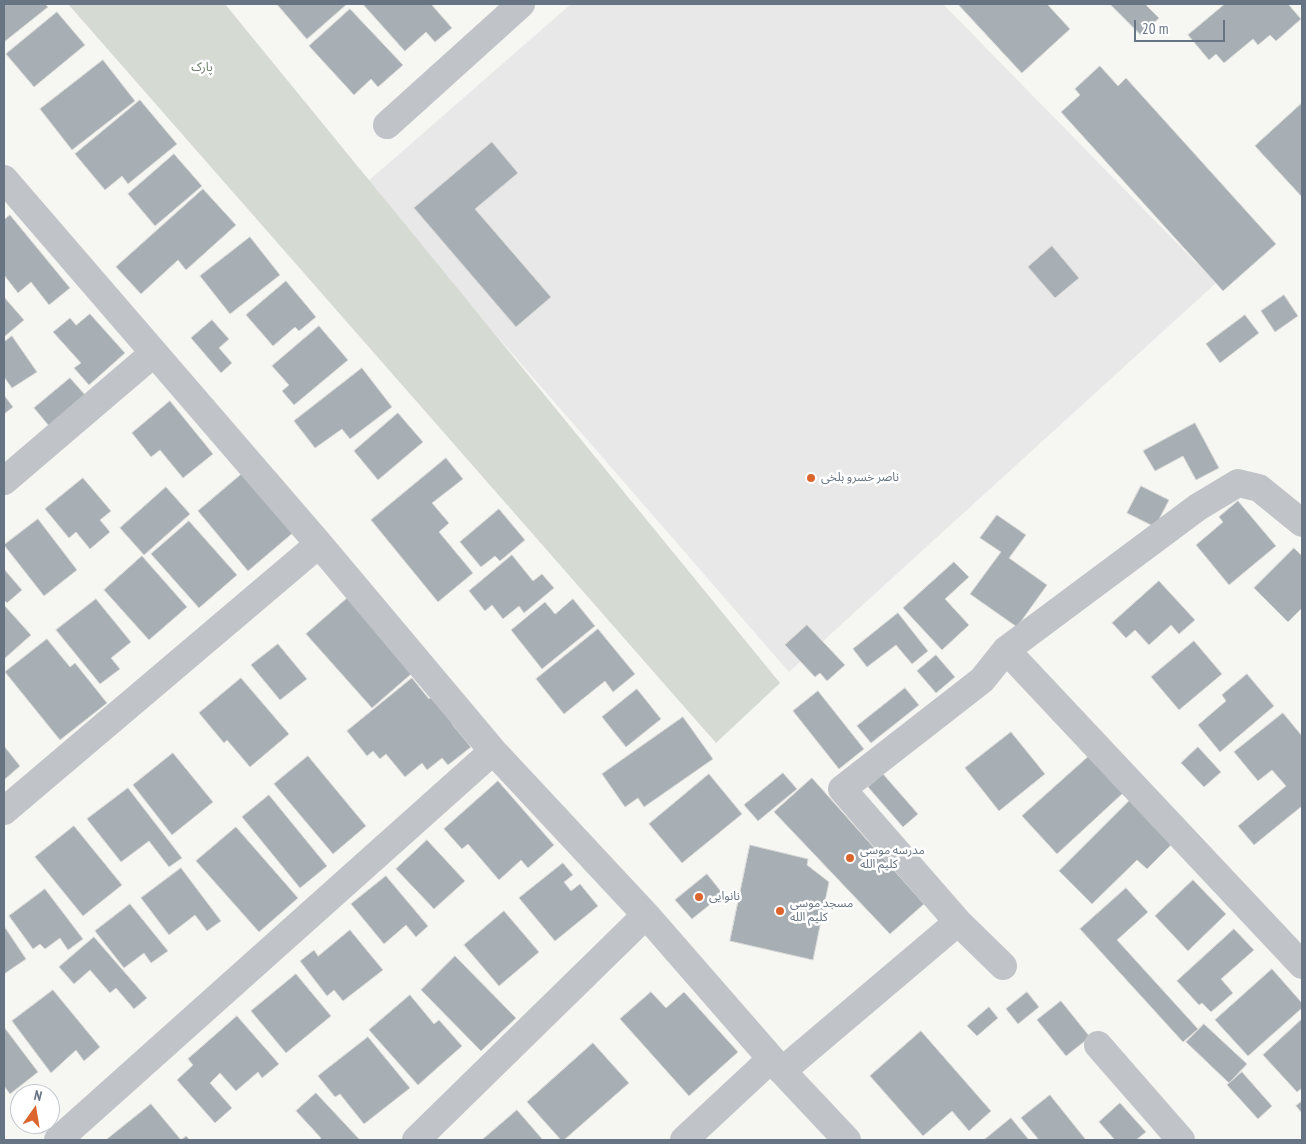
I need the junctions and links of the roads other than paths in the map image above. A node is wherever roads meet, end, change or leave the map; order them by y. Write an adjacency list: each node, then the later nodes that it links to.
1 (522, 4): 2 (street)
2 (387, 125)
3 (4, 179): 4 (street)
4 (154, 353): 5 (street); 7 (street)
5 (4, 481)
6 (1302, 523): 8 (street)
7 (319, 544): 9 (street); 10 (street)
8 (1006, 650): 12 (street); 13 (street)
9 (493, 751): 11 (street); 17 (street)
10 (4, 811)
11 (646, 915): 16 (street); 18 (street)
12 (958, 922): 14 (street); 16 (street)
13 (1302, 965)
14 (1003, 966)
15 (1098, 1045): 21 (street)
16 (776, 1065): 19 (street); 20 (street)
17 (58, 1140)
18 (416, 1140)
19 (684, 1140)
20 (847, 1140)
21 (1181, 1140)

